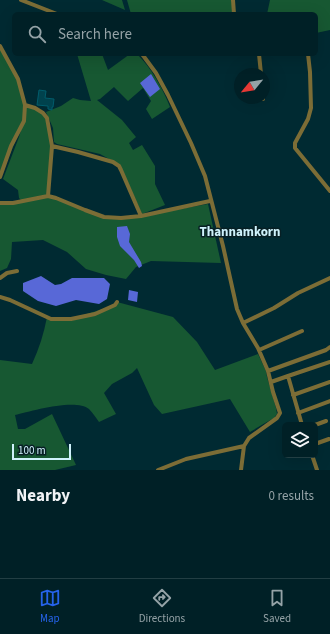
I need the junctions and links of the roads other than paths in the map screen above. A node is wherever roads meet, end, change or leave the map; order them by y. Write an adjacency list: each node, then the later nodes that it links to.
1 (21, 0): 3 (street)
2 (233, 0): 4 (street)
3 (52, 12)
4 (234, 12)
5 (0, 46): 10 (street)
6 (143, 56): 15 (street)
7 (259, 56): 9 (street)
8 (308, 56): 13 (street)
9 (260, 68)
10 (25, 105): 11 (street); 12 (street)
11 (52, 146): 14 (street); 17 (street)
12 (0, 177)
13 (330, 191)
14 (48, 196): 16 (street); 17 (street)
15 (210, 200): 17 (street); 23 (street)
16 (0, 203)
17 (141, 216)
18 (17, 271): 19 (street)
19 (0, 278)
20 (330, 278): 23 (street)
21 (0, 297): 22 (street)
22 (117, 302)
23 (243, 323): 26 (street)
24 (302, 331): 26 (street)
25 (330, 347): 28 (street)
26 (259, 350): 28 (street)
27 (330, 362): 29 (street)
28 (268, 370): 30 (street)
29 (288, 376): 30 (street); 32 (street)
30 (270, 382): 40 (street)
31 (330, 382): 32 (street)
32 (293, 395): 34 (street)
33 (330, 401): 34 (street)
34 (298, 413): 36 (street)
35 (326, 421): 37 (street)
36 (301, 422)
37 (318, 424)
38 (329, 439): 39 (street)
39 (318, 443)
40 (244, 446): 42 (street); 43 (street)
41 (313, 458): 44 (street)
42 (158, 470)
43 (242, 470)
44 (317, 470)

